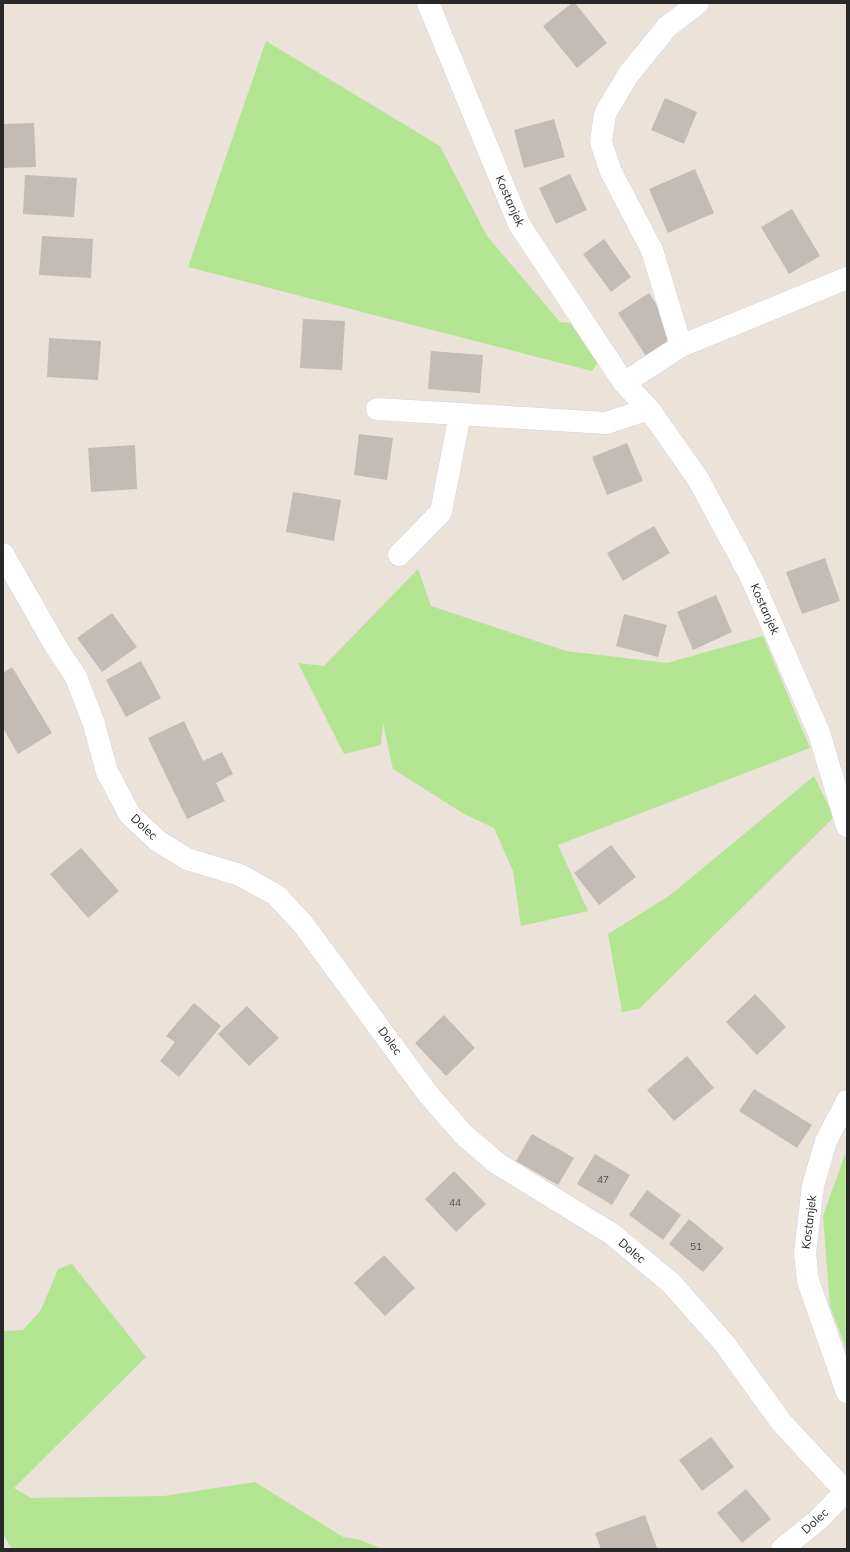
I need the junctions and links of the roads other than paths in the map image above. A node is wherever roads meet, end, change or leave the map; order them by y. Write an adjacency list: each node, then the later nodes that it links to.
1 (428, 3): 5 (street, Kostanjek)
2 (698, 3): 4 (street)
3 (847, 278): 4 (street)
4 (681, 346): 5 (street)
5 (624, 383): 7 (street, Kostanjek)
6 (377, 409): 8 (street)
7 (649, 410): 8 (street); 11 (street, Kostanjek)
8 (460, 414): 10 (street)
9 (3, 554): 14 (street, Dolec)
10 (399, 555)
11 (847, 826)
12 (847, 1101): 13 (street, Kostanjek)
13 (847, 1392)
14 (847, 1491): 15 (street, Dolec)
15 (782, 1549)

